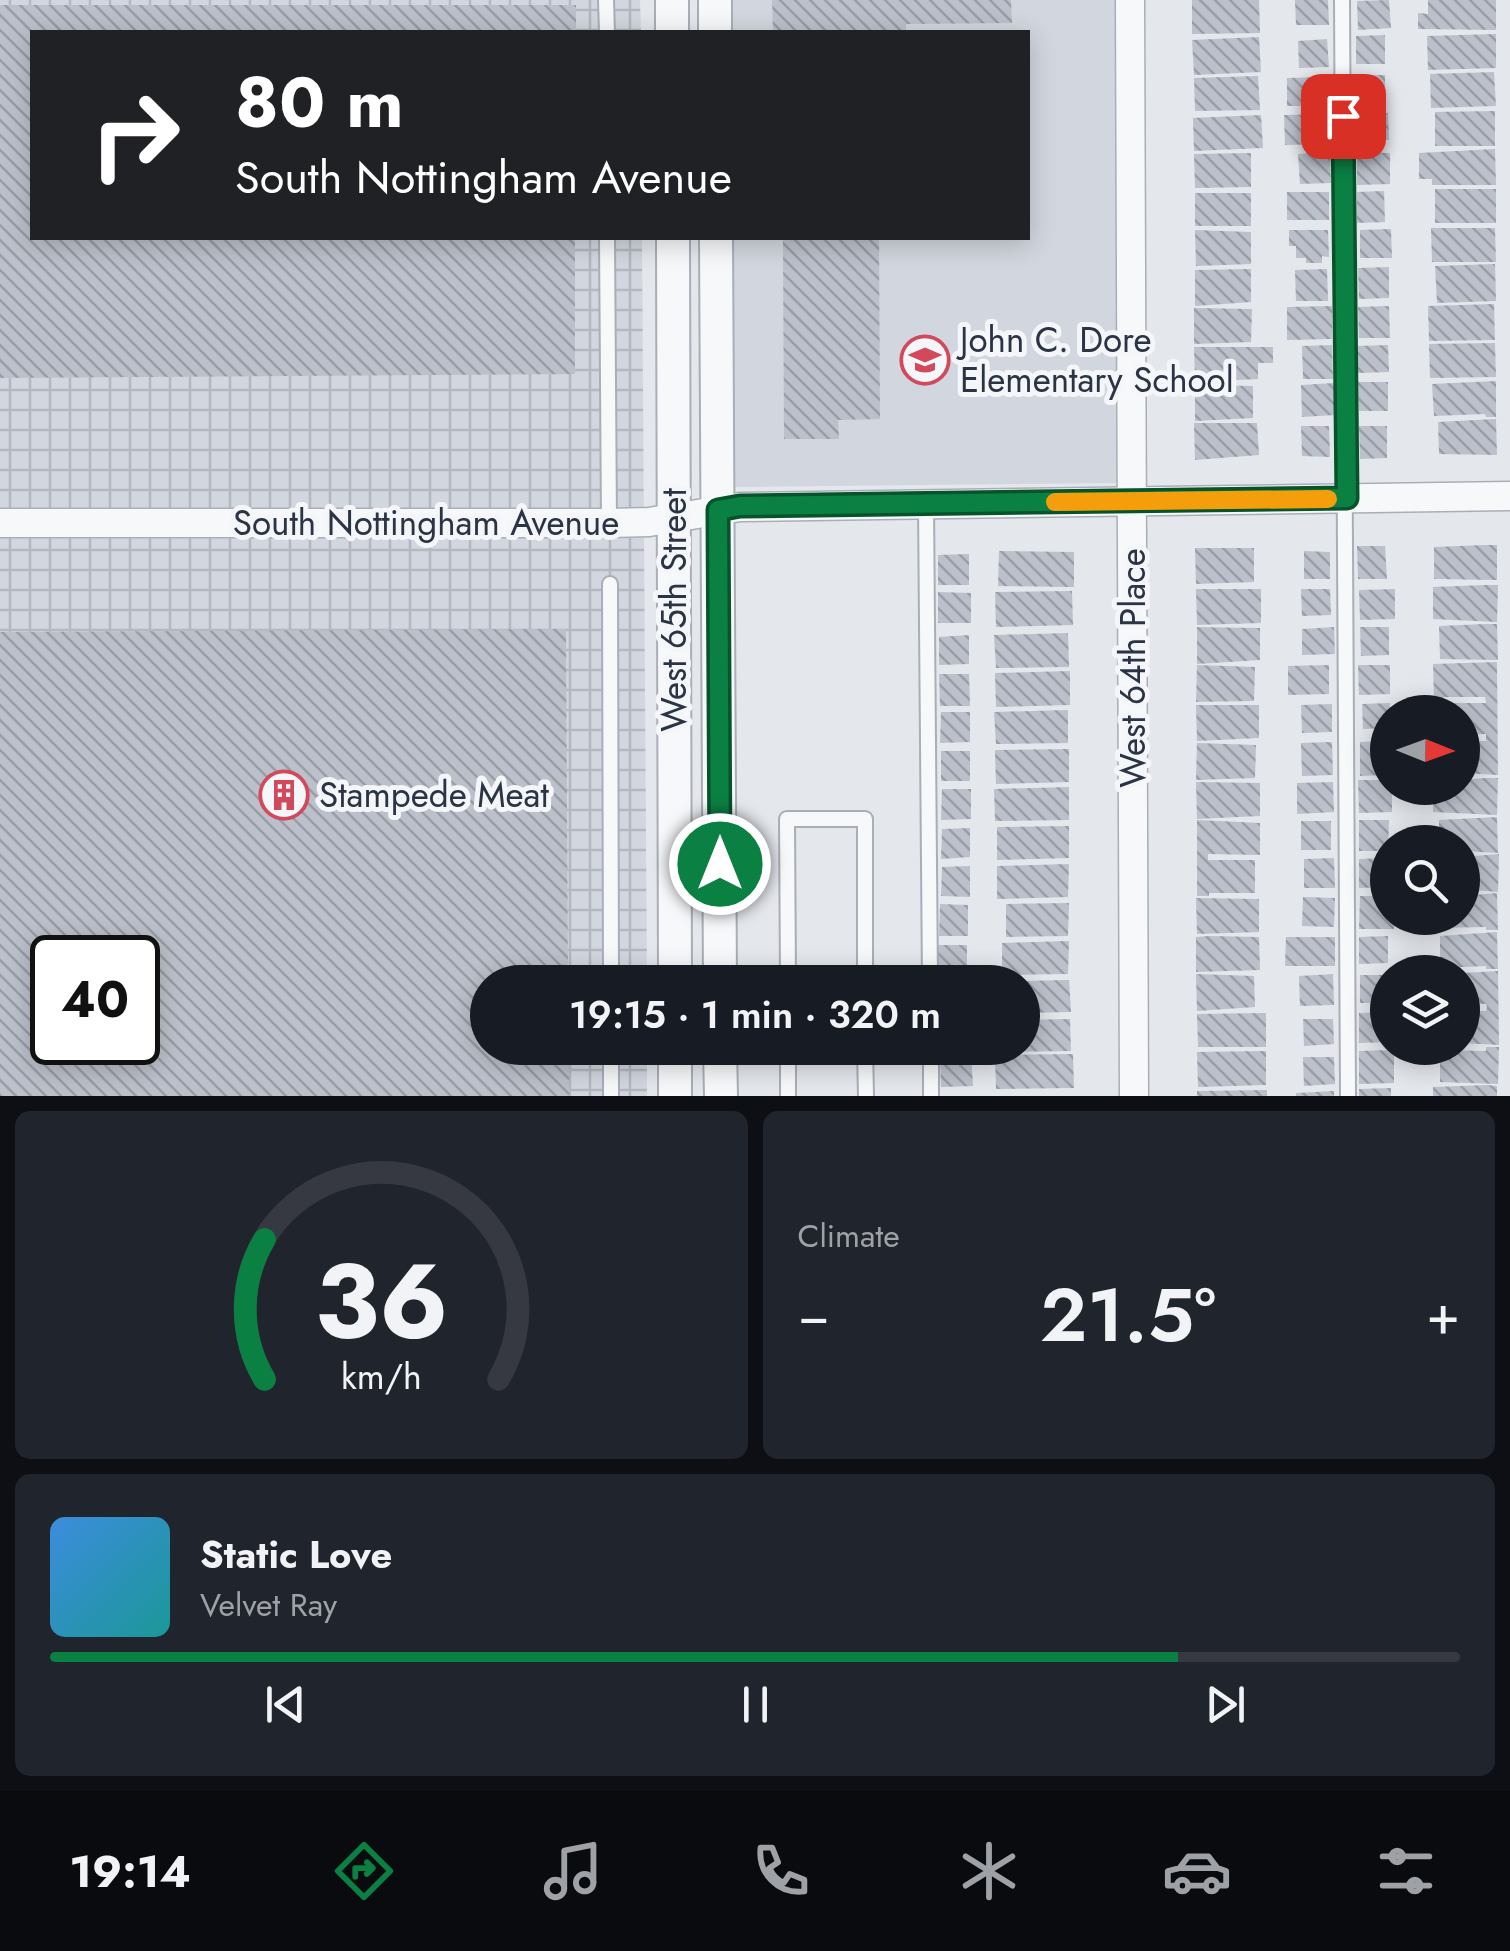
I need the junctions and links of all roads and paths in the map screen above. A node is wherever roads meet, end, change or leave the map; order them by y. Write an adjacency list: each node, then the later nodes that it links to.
1 (606, 0): 6 (lane)
2 (672, 0): 7 (street)
3 (715, 0): 8 (street)
4 (1130, 0): 14 (street, West 64th Place)
5 (1342, 0): 13 (lane)
6 (606, 30)
7 (672, 30)
8 (715, 30)
9 (608, 240): 19 (lane)
10 (672, 240): 17 (street, West 65th Street)
11 (716, 240): 16 (street, West 65th Street)
12 (1510, 496): 13 (street, South Nottingham Avenue)
13 (1347, 498): 14 (street, South Nottingham Avenue); 40 (lane)
14 (1132, 502): 15 (street, South Nottingham Avenue); 39 (street, West 64th Place)
15 (926, 504): 16 (street, South Nottingham Avenue); 26 (lane)
16 (718, 510): 17 (street, South Nottingham Avenue); 23 (street, West 65th Street)
17 (673, 518): 19 (street, South Nottingham Avenue); 22 (street, West 65th Street)
18 (0, 523): 19 (street, South Nottingham Avenue)
19 (608, 523)
20 (610, 584): 21 (lane)
21 (610, 965)
22 (675, 965)
23 (720, 965)
24 (788, 965): 25 (lane)
25 (865, 965)
26 (930, 965)
27 (611, 1065): 33 (lane)
28 (675, 1065): 34 (street)
29 (720, 1065): 35 (street)
30 (788, 1065): 36 (lane)
31 (866, 1065): 37 (lane)
32 (931, 1065): 38 (lane)
33 (611, 1096)
34 (675, 1096)
35 (721, 1096)
36 (788, 1096)
37 (866, 1096)
38 (931, 1096)
39 (1134, 1096)
40 (1348, 1096)

